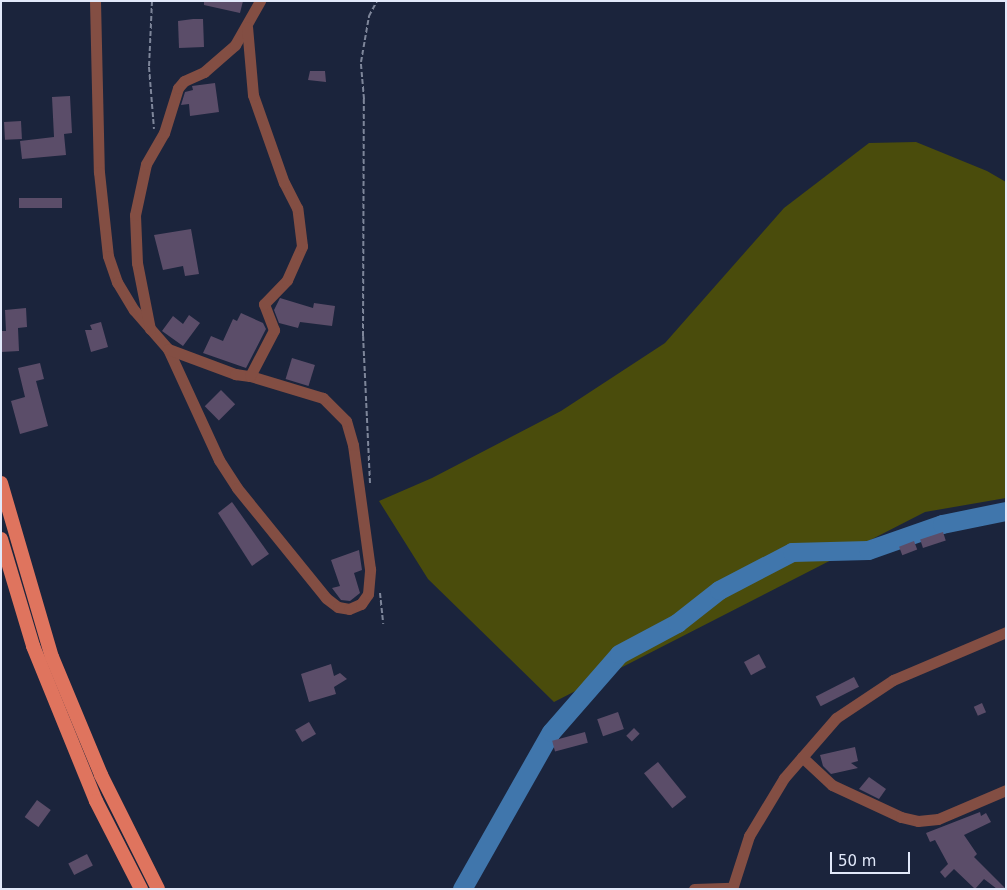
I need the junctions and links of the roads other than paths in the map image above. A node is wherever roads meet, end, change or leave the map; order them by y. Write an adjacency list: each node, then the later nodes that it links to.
1 (95, 1): 4 (street)
2 (260, 1): 3 (street)
3 (248, 27): 4 (street); 6 (street)
4 (150, 330): 5 (street)
5 (168, 349): 6 (street); 6 (street)
6 (250, 376)
7 (1, 483): 9 (main road)
8 (1, 539): 10 (main road)
9 (42, 627): 10 (main road); 13 (main road)
10 (28, 632): 14 (main road)
11 (1006, 632): 12 (street)
12 (802, 757): 15 (street); 16 (street)
13 (101, 775): 14 (main road); 18 (main road)
14 (87, 779): 17 (main road)
15 (1006, 790)
16 (732, 888): 19 (street)
17 (141, 889)
18 (158, 889)
19 (694, 889)

